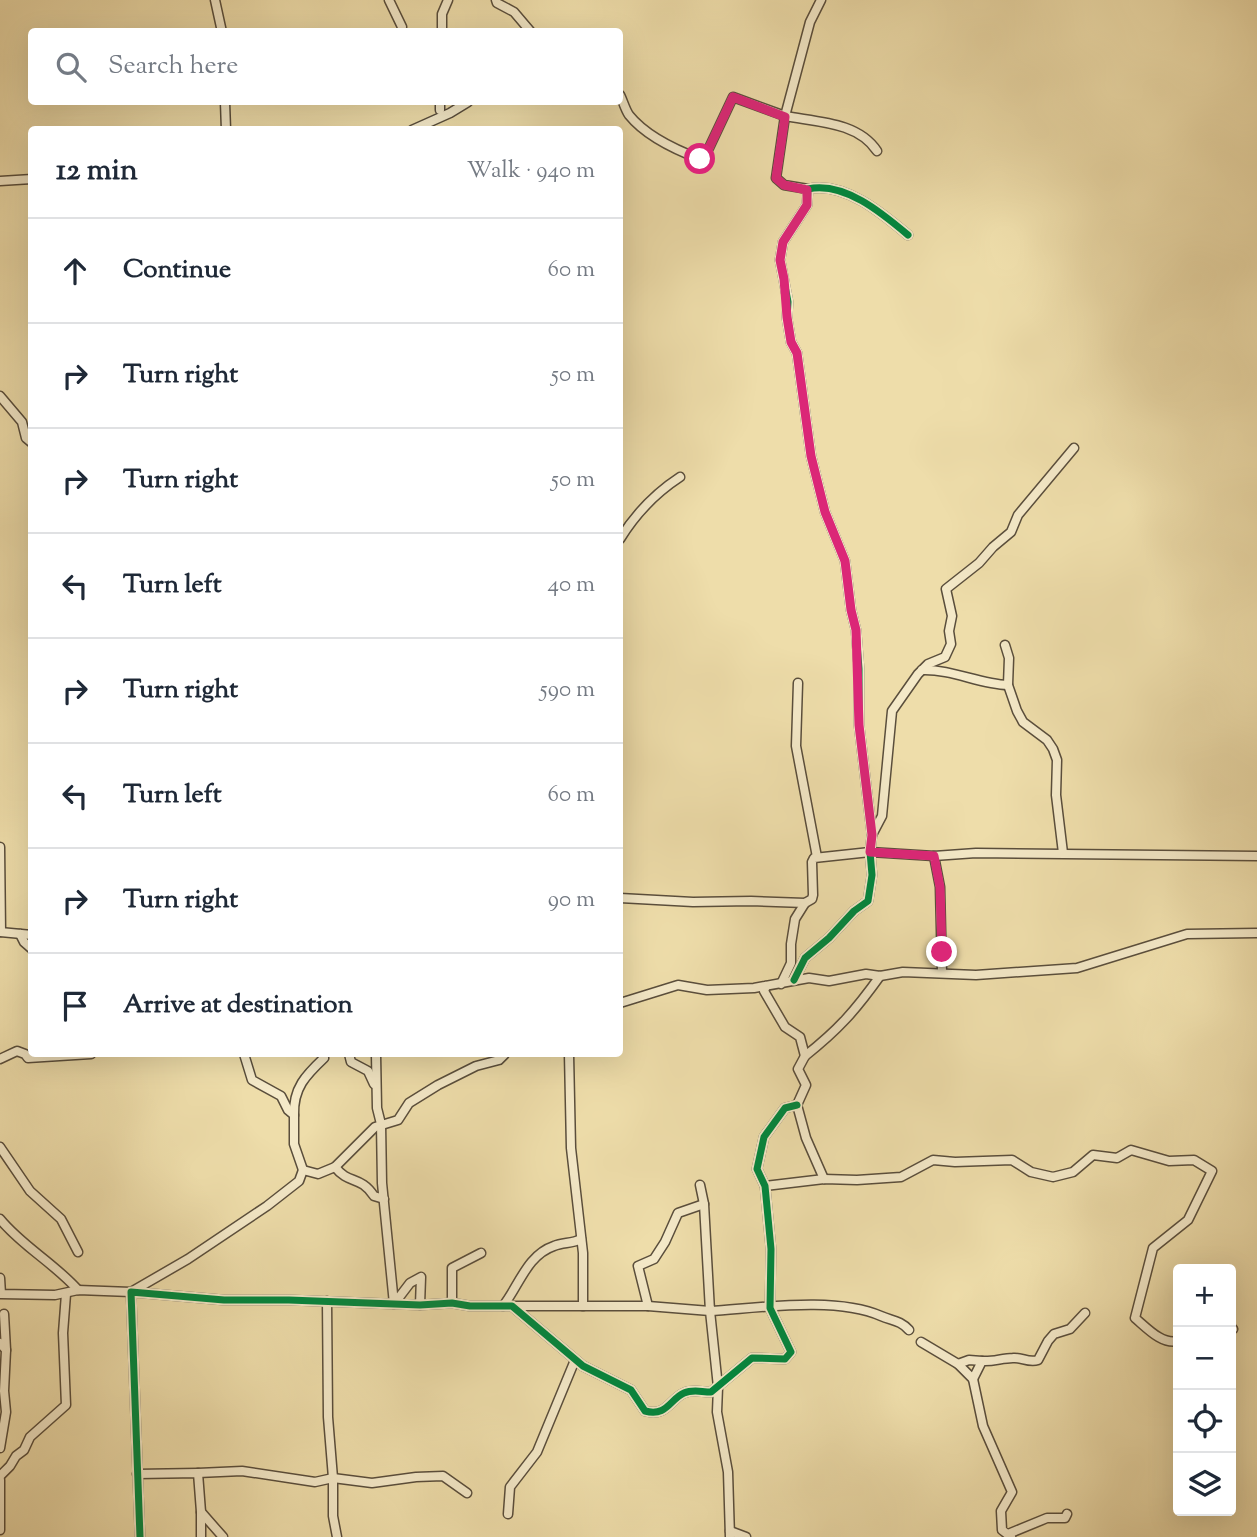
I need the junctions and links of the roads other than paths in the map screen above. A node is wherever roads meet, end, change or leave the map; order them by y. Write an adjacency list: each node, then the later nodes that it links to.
1 (215, 0): 6 (street)
2 (389, 0): 7 (street)
3 (447, 0): 8 (street)
4 (496, 0): 9 (street)
5 (821, 0): 13 (street)
6 (221, 28)
7 (402, 28)
8 (442, 28)
9 (528, 28)
10 (623, 103): 13 (street)
11 (225, 105): 14 (street)
12 (463, 105): 15 (street)
13 (785, 117): 16 (street); 19 (street)
14 (226, 126)
15 (421, 126)
16 (877, 151)
17 (28, 179): 18 (street)
18 (0, 181)
19 (807, 190): 20 (street); 32 (street)
20 (908, 235)
21 (0, 396): 22 (street)
22 (22, 422): 23 (street); 24 (street)
23 (28, 426)
24 (28, 435)
25 (1074, 448): 29 (street)
26 (680, 477): 27 (street)
27 (623, 534)
28 (1005, 645): 31 (street)
29 (922, 670): 31 (street); 32 (street)
30 (798, 683): 38 (street)
31 (1008, 685): 35 (street)
32 (872, 835): 34 (street)
33 (0, 847): 41 (street)
34 (870, 852): 36 (street); 38 (street); 48 (street)
35 (1063, 853): 36 (street); 37 (street)
36 (934, 856): 46 (street)
37 (1257, 856)
38 (817, 857): 40 (street)
39 (623, 898): 40 (street)
40 (805, 903): 49 (street)
41 (0, 932): 43 (street)
42 (1257, 933): 46 (street)
43 (20, 934): 44 (street); 45 (street)
44 (28, 935)
45 (28, 946)
46 (942, 973): 47 (street)
47 (880, 976): 48 (street); 52 (street)
48 (794, 980): 49 (street)
49 (781, 984): 50 (street)
50 (766, 986): 51 (street); 52 (street)
51 (623, 1002)
52 (805, 1056): 62 (street)
53 (56, 1057): 60 (street)
54 (245, 1057): 63 (street)
55 (324, 1057): 63 (street)
56 (350, 1057): 61 (street)
57 (376, 1057): 61 (street)
58 (502, 1057): 64 (street)
59 (569, 1057): 74 (street)
60 (0, 1059)
61 (376, 1090): 64 (street)
62 (797, 1105): 68 (street); 70 (street)
63 (295, 1115): 67 (street)
64 (381, 1124): 66 (street); 71 (street)
65 (0, 1147): 75 (street)
66 (335, 1167): 67 (street); 71 (street)
67 (303, 1170): 79 (street)
68 (824, 1179): 70 (street); 95 (street)
69 (700, 1185): 72 (street)
70 (765, 1186): 89 (street)
71 (384, 1199): 84 (street)
72 (704, 1204): 88 (street); 90 (street)
73 (0, 1219): 78 (street)
74 (581, 1239): 86 (street); 87 (street)
75 (78, 1252)
76 (481, 1253): 83 (street)
77 (0, 1278): 80 (street)
78 (78, 1290): 79 (street); 81 (street)
79 (131, 1292): 82 (street); 104 (street)
80 (1, 1294): 81 (street)
81 (66, 1294): 105 (street)
82 (327, 1301): 84 (street); 106 (street)
83 (452, 1303): 85 (street); 86 (street)
84 (394, 1304): 85 (street); 85 (street)
85 (420, 1305)
86 (508, 1306): 87 (street); 97 (street)
87 (583, 1306): 88 (street)
88 (649, 1306): 90 (street)
89 (770, 1308): 90 (street); 93 (street); 101 (street)
90 (710, 1311): 101 (street)
91 (1085, 1313): 98 (street)
92 (4, 1314): 96 (street)
93 (909, 1330)
94 (921, 1342): 99 (street)
95 (1173, 1342)
96 (3, 1347): 102 (street)
97 (575, 1360): 101 (street); 109 (street)
98 (982, 1362): 99 (street); 100 (street)
99 (958, 1364): 100 (street)
100 (973, 1379): 113 (street)
101 (718, 1387): 112 (street)
102 (0, 1447)
103 (198, 1473): 104 (street); 106 (street); 108 (street)
104 (137, 1474): 114 (street)
105 (0, 1478): 111 (street)
106 (333, 1478): 107 (street); 117 (street)
107 (467, 1493)
108 (201, 1512): 115 (street); 116 (street)
109 (509, 1514)
110 (1067, 1514): 113 (street)
111 (0, 1530)
112 (730, 1534): 118 (street)
113 (1009, 1536)
114 (141, 1537)
115 (201, 1537)
116 (223, 1537)
117 (337, 1537)
118 (746, 1537)

